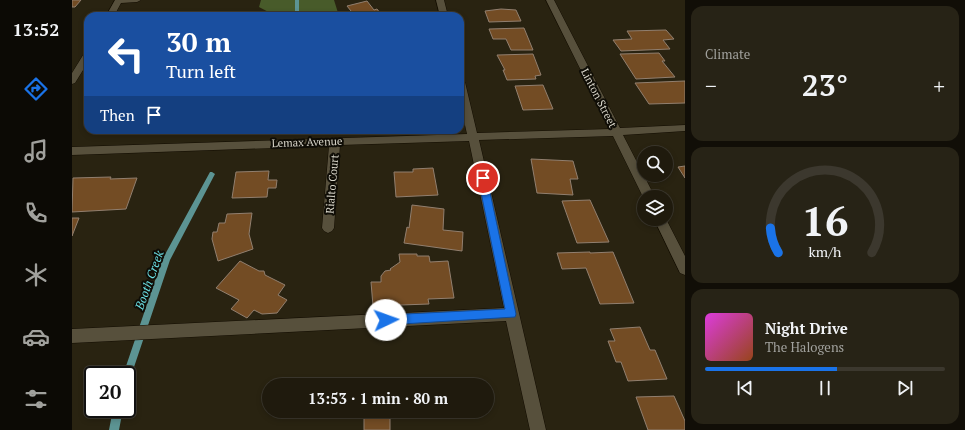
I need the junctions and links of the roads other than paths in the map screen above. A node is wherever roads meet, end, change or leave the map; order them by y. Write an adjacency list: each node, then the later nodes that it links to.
1 (119, 0): 2 (street); 5 (street)
2 (137, 0)
3 (440, 0): 6 (street)
4 (550, 0): 11 (street, Linton Street)
5 (112, 12)
6 (443, 12)
7 (84, 66): 8 (street)
8 (72, 81)
9 (464, 99): 12 (street)
10 (685, 128): 11 (street, Lemax Avenue)
11 (616, 132): 12 (street, Lemax Avenue); 15 (street, Linton Street)
12 (473, 137): 13 (street, Lemax Avenue); 19 (street)
13 (336, 141): 14 (street, Lemax Avenue); 17 (street, Rialto Court)
14 (72, 151)
15 (645, 190)
16 (664, 226): 18 (street)
17 (328, 228)
18 (685, 269)
19 (511, 314): 20 (street); 21 (street)
20 (72, 336)
21 (538, 430)

